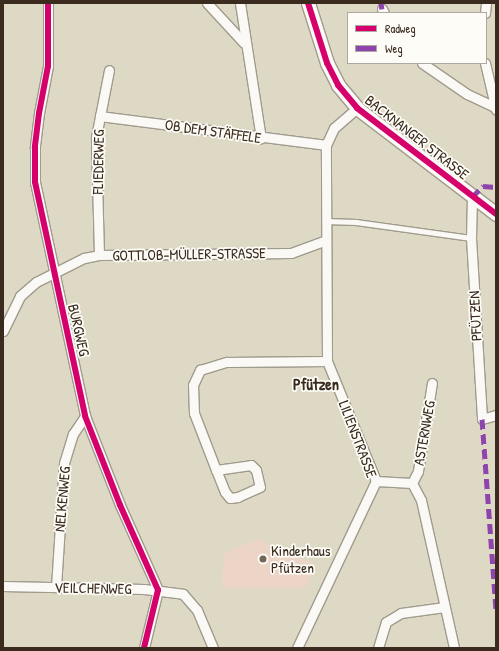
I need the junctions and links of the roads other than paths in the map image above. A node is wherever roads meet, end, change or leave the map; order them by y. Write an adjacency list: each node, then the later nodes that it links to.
1 (48, 3): 20 (street, BURGWEG)
2 (207, 3): 5 (street)
3 (240, 3): 5 (street)
4 (308, 3): 9 (street, BACKNANGER STRASSE)
5 (244, 43): 12 (street)
6 (423, 64): 10 (street)
7 (485, 64): 10 (street)
8 (109, 70): 11 (street, FLIEDERWEG)
9 (356, 108): 13 (street, LILIENSTRASSE); 14 (street, BACKNANGER STRASSE)
10 (495, 108)
11 (100, 116): 12 (street, OB DEM STÄFFELE); 19 (street, FLIEDERWEG)
12 (261, 138): 13 (street, OB DEM STÄFFELE)
13 (326, 145): 16 (street, LILIENSTRASSE)
14 (472, 197): 15 (street, BACKNANGER STRASSE); 17 (street, PFÜTZEN)
15 (496, 214)
16 (326, 221): 17 (lane); 18 (street, LILIENSTRASSE)
17 (471, 238): 24 (street, PFÜTZEN)
18 (326, 240): 19 (street, GOTTLOB-MÜLLER-STRASSE); 22 (street, LILIENSTRASSE)
19 (99, 255): 20 (street, GOTTLOB-MÜLLER-STRASSE)
20 (53, 272): 21 (street, GOTTLOB-MÜLLER-STRASSE); 25 (street, BURGWEG)
21 (3, 332)
22 (327, 361): 26 (street); 27 (street, LILIENSTRASSE)
23 (432, 383): 28 (street, ASTERNWEG)
24 (496, 415)
25 (85, 416): 30 (street, NELKENWEG); 31 (street, BURGWEG)
26 (216, 470): 26 (street)
27 (376, 481): 28 (street); 35 (street, LILIENSTRASSE)
28 (412, 483): 32 (street)
29 (3, 586): 30 (street, VEILCHENWEG)
30 (56, 587): 31 (street, VEILCHENWEG)
31 (158, 590): 33 (street); 34 (street, VEILCHENWEG)
32 (445, 607): 36 (street); 37 (street)
33 (144, 648)
34 (213, 648)
35 (297, 648)
36 (378, 648)
37 (454, 648)

